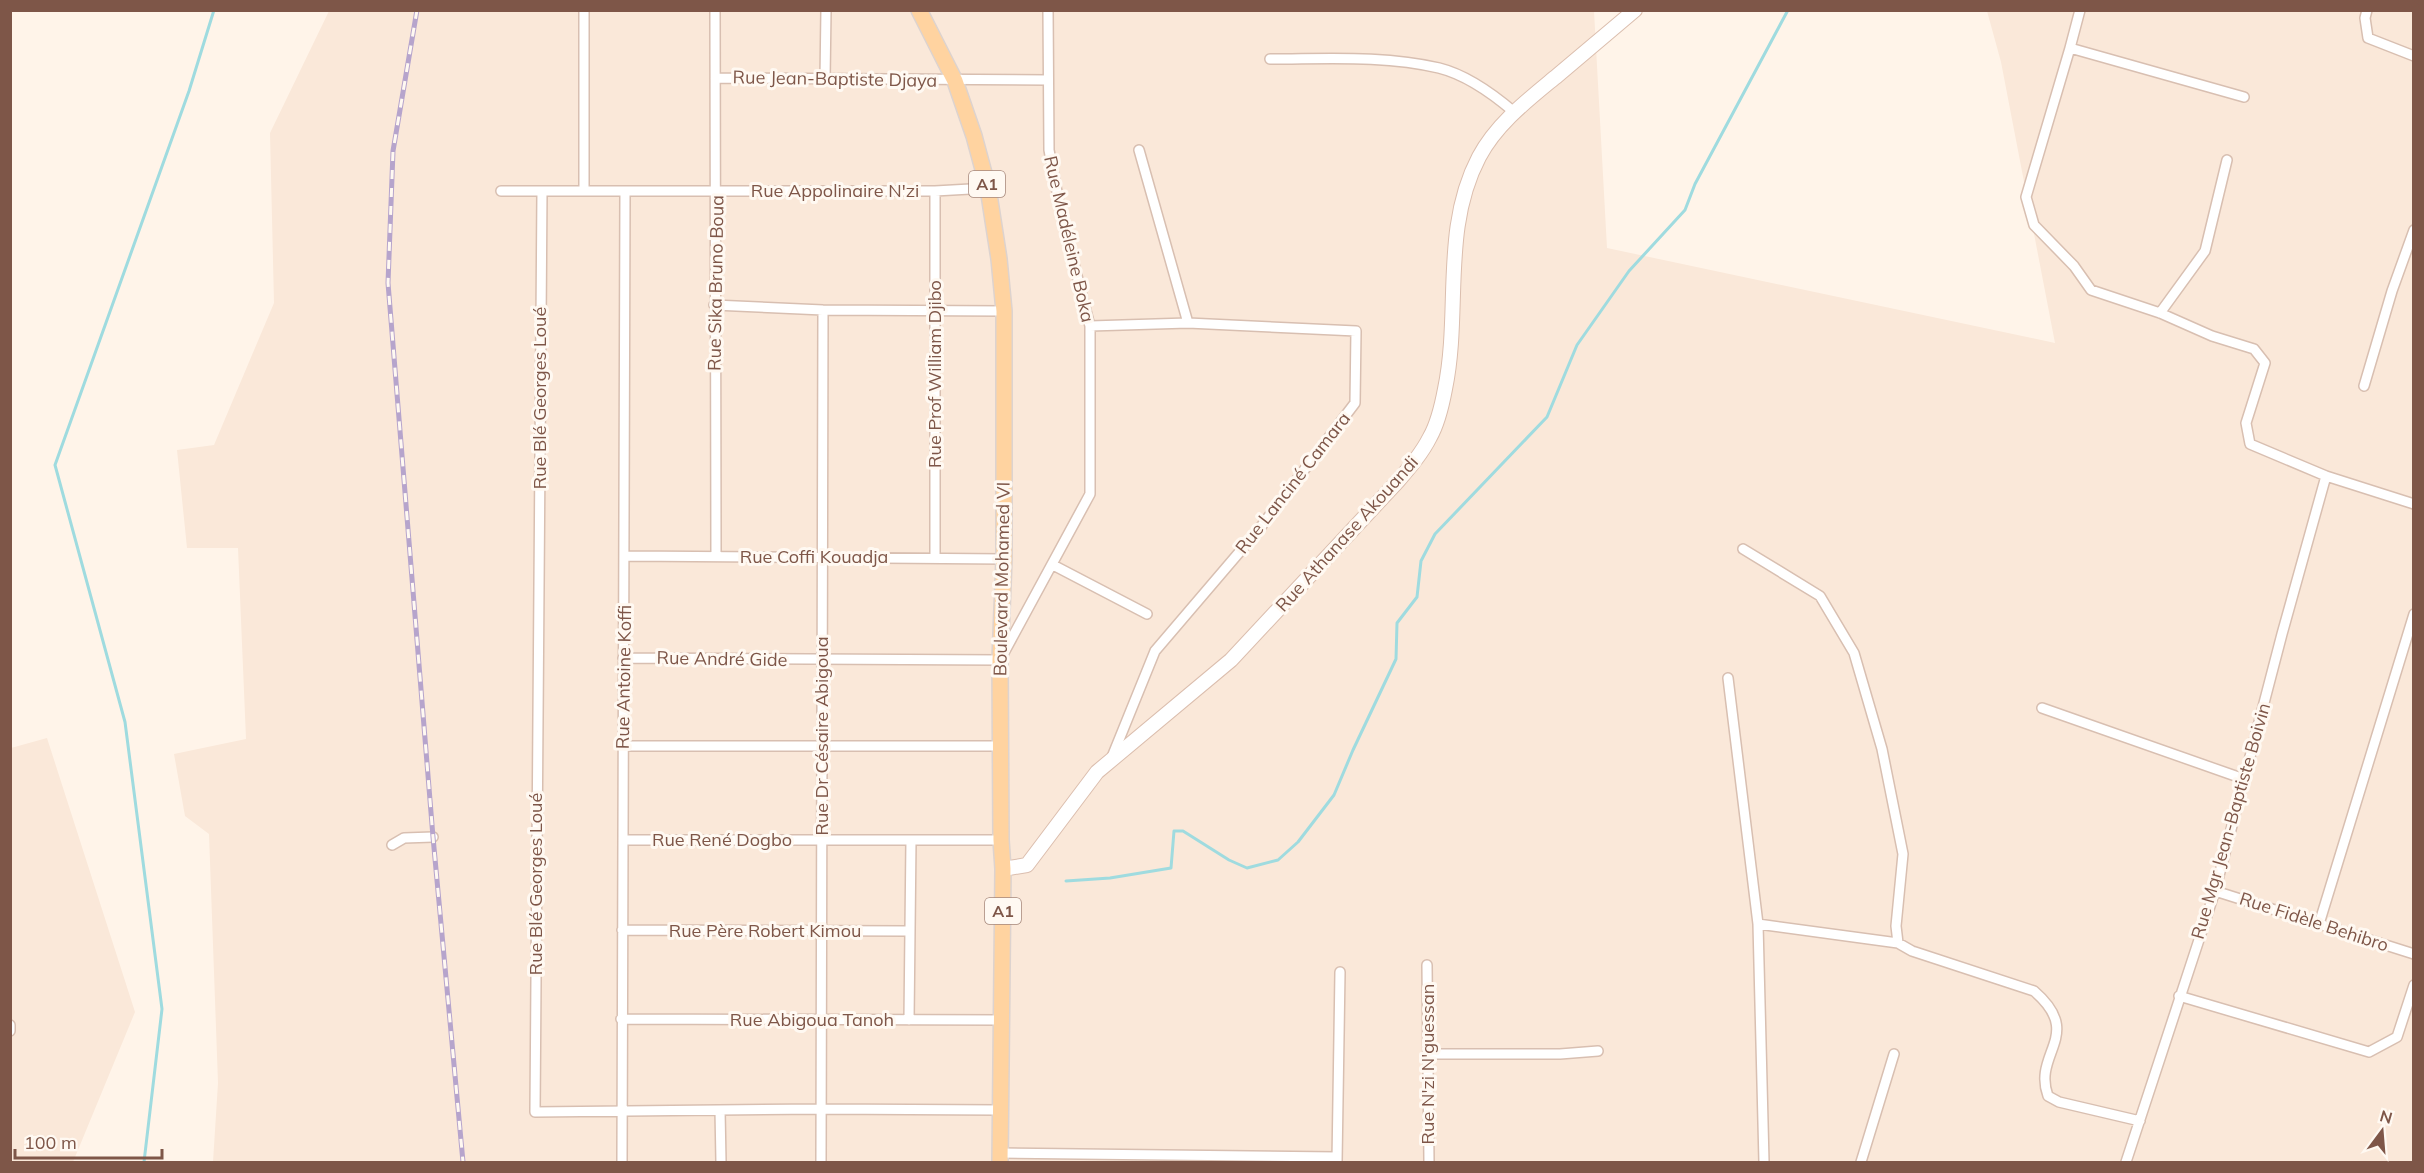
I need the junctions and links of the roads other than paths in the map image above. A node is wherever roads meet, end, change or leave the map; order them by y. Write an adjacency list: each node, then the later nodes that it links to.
1 (584, 10): 24 (street)
2 (716, 10): 12 (street, Rue Sika Bruno Boua)
3 (826, 10): 13 (street)
4 (919, 10): 15 (main road, Boulevard Mohamed VI / A1)
5 (1048, 10): 14 (street, Rue Madéleine Boka)
6 (1635, 10): 17 (street, Rue Athanase Akouandi)
7 (2080, 10): 9 (street)
8 (2367, 10): 10 (street)
9 (2070, 48): 16 (street); 32 (street)
10 (2414, 56)
11 (1270, 59): 17 (street)
12 (715, 78): 13 (street, Rue Jean-Baptiste Djaya); 21 (street, Rue Sika Bruno Boua)
13 (825, 79): 15 (street, Rue Jean-Baptiste Djaya)
14 (1048, 80): 15 (street, Rue Jean-Baptiste Djaya); 34 (street, Rue Madéleine Boka)
15 (956, 81): 20 (main road, Boulevard Mohamed VI / A1)
16 (2244, 97)
17 (1514, 112): 55 (street, Rue Athanase Akouandi)
18 (1139, 150): 33 (street)
19 (2227, 160): 32 (street)
20 (988, 188): 26 (street, Rue Appolinaire N'zi); 31 (main road, Boulevard Mohamed VI / A1)
21 (717, 190): 25 (street, Rue Appolinaire N'zi); 26 (street, Rue Appolinaire N'zi); 28 (street, Rue Sika Bruno Boua)
22 (501, 191): 23 (street, Rue Appolinaire N'zi)
23 (542, 191): 24 (street, Rue Appolinaire N'zi); 86 (street, Rue Blé Georges Loué)
24 (584, 191): 25 (street, Rue Appolinaire N'zi)
25 (625, 191): 39 (street, Rue Antoine Koffi)
26 (935, 191): 30 (street, Rue Prof William Djibo)
27 (2414, 230): 35 (street)
28 (714, 304): 29 (street); 40 (street, Rue Sika Bruno Boua)
29 (824, 310): 30 (street); 41 (street, Rue Dr Césaire Abigoua)
30 (936, 310): 31 (street); 42 (street, Rue Prof William Djibo)
31 (1004, 311): 43 (main road, Boulevard Mohamed VI / A1)
32 (2160, 313): 36 (street)
33 (1188, 323): 34 (street, Rue Lanciné Camara); 55 (street, Rue Lanciné Camara)
34 (1090, 326): 44 (street, Rue Madéleine Boka)
35 (2364, 386)
36 (2326, 476): 37 (street); 56 (street, Rue Mgr Jean-Baptiste Boivin)
37 (2414, 504)
38 (1743, 549): 70 (street)
39 (625, 556): 40 (street, Rue Coffi Kouadja); 47 (street, Rue Antoine Koffi)
40 (716, 556): 41 (street, Rue Coffi Kouadja)
41 (823, 557): 42 (street, Rue Coffi Kouadja); 49 (street, Rue Dr Césaire Abigoua)
42 (935, 557): 43 (street, Rue Coffi Kouadja)
43 (1004, 559): 48 (main road, Boulevard Mohamed VI / A1)
44 (1053, 565): 45 (street); 48 (street, Rue Madéleine Boka)
45 (1147, 614)
46 (2414, 614): 66 (street)
47 (623, 658): 49 (street, Rue André Gide); 53 (street, Rue Antoine Koffi)
48 (1000, 660): 49 (street, Rue André Gide); 54 (main road, Boulevard Mohamed VI / A1)
49 (822, 661): 52 (street, Rue Dr Césaire Abigoua)
50 (1728, 678): 65 (street)
51 (2042, 708): 56 (street)
52 (822, 745): 53 (street); 54 (street); 59 (street, Rue Dr Césaire Abigoua)
53 (622, 746): 58 (street, Rue Antoine Koffi)
54 (1001, 746): 61 (main road, Boulevard Mohamed VI / A1)
55 (1112, 758): 63 (street, Rue Athanase Akouandi)
56 (2244, 779): 64 (street, Rue Mgr Jean-Baptiste Boivin)
57 (433, 837): 62 (street)
58 (624, 840): 59 (street, Rue René Dogbo); 67 (street, Rue Antoine Koffi)
59 (823, 840): 60 (street, Rue René Dogbo); 68 (street, Rue Dr Césaire Abigoua)
60 (911, 840): 61 (street, Rue René Dogbo); 69 (street)
61 (1001, 840): 63 (main road, Boulevard Mohamed VI / A1)
62 (392, 845)
63 (1004, 869): 79 (main road, Boulevard Mohamed VI / A1)
64 (2215, 891): 66 (street, Rue Fidèle Behibro); 75 (street, Rue Mgr Jean-Baptiste Boivin)
65 (1758, 924): 70 (street); 96 (street)
66 (2319, 924): 71 (street, Rue Fidèle Behibro)
67 (622, 930): 68 (street, Rue Père Robert Kimou); 76 (street, Rue Antoine Koffi)
68 (822, 930): 69 (street, Rue Père Robert Kimou); 77 (street, Rue Dr Césaire Abigoua)
69 (908, 931): 78 (street)
70 (1898, 943): 89 (street)
71 (2414, 954)
72 (1427, 965): 83 (street, Rue N'zi N'guessan)
73 (1340, 972): 91 (street)
74 (2414, 985): 75 (street)
75 (2179, 996): 89 (street, Rue Mgr Jean-Baptiste Boivin)
76 (621, 1019): 77 (street, Rue Abigoua Tanoh); 86 (street, Rue Antoine Koffi)
77 (823, 1019): 78 (street, Rue Abigoua Tanoh); 85 (street, Rue Dr Césaire Abigoua)
78 (909, 1020): 79 (street, Rue Abigoua Tanoh)
79 (1002, 1020): 88 (main road, Boulevard Mohamed VI / A1)
80 (10, 1025): 81 (street)
81 (10, 1031)
82 (1598, 1051): 83 (street)
83 (1428, 1054): 95 (street, Rue N'zi N'guessan)
84 (1894, 1054): 97 (street)
85 (821, 1109): 87 (street, Rue Blé Georges Loué); 88 (street, Rue Blé Georges Loué); 94 (street, Rue Dr Césaire Abigoua)
86 (622, 1110): 87 (street, Rue Blé Georges Loué); 92 (street, Rue Antoine Koffi)
87 (720, 1110): 93 (street)
88 (999, 1110): 90 (main road, Boulevard Mohamed VI / A1)
89 (2140, 1121): 98 (street, Rue Mgr Jean-Baptiste Boivin)
90 (1000, 1158): 91 (street)
91 (1337, 1160)
92 (622, 1162)
93 (721, 1162)
94 (821, 1162)
95 (1429, 1162)
96 (1764, 1162)
97 (1861, 1162)
98 (2126, 1162)

